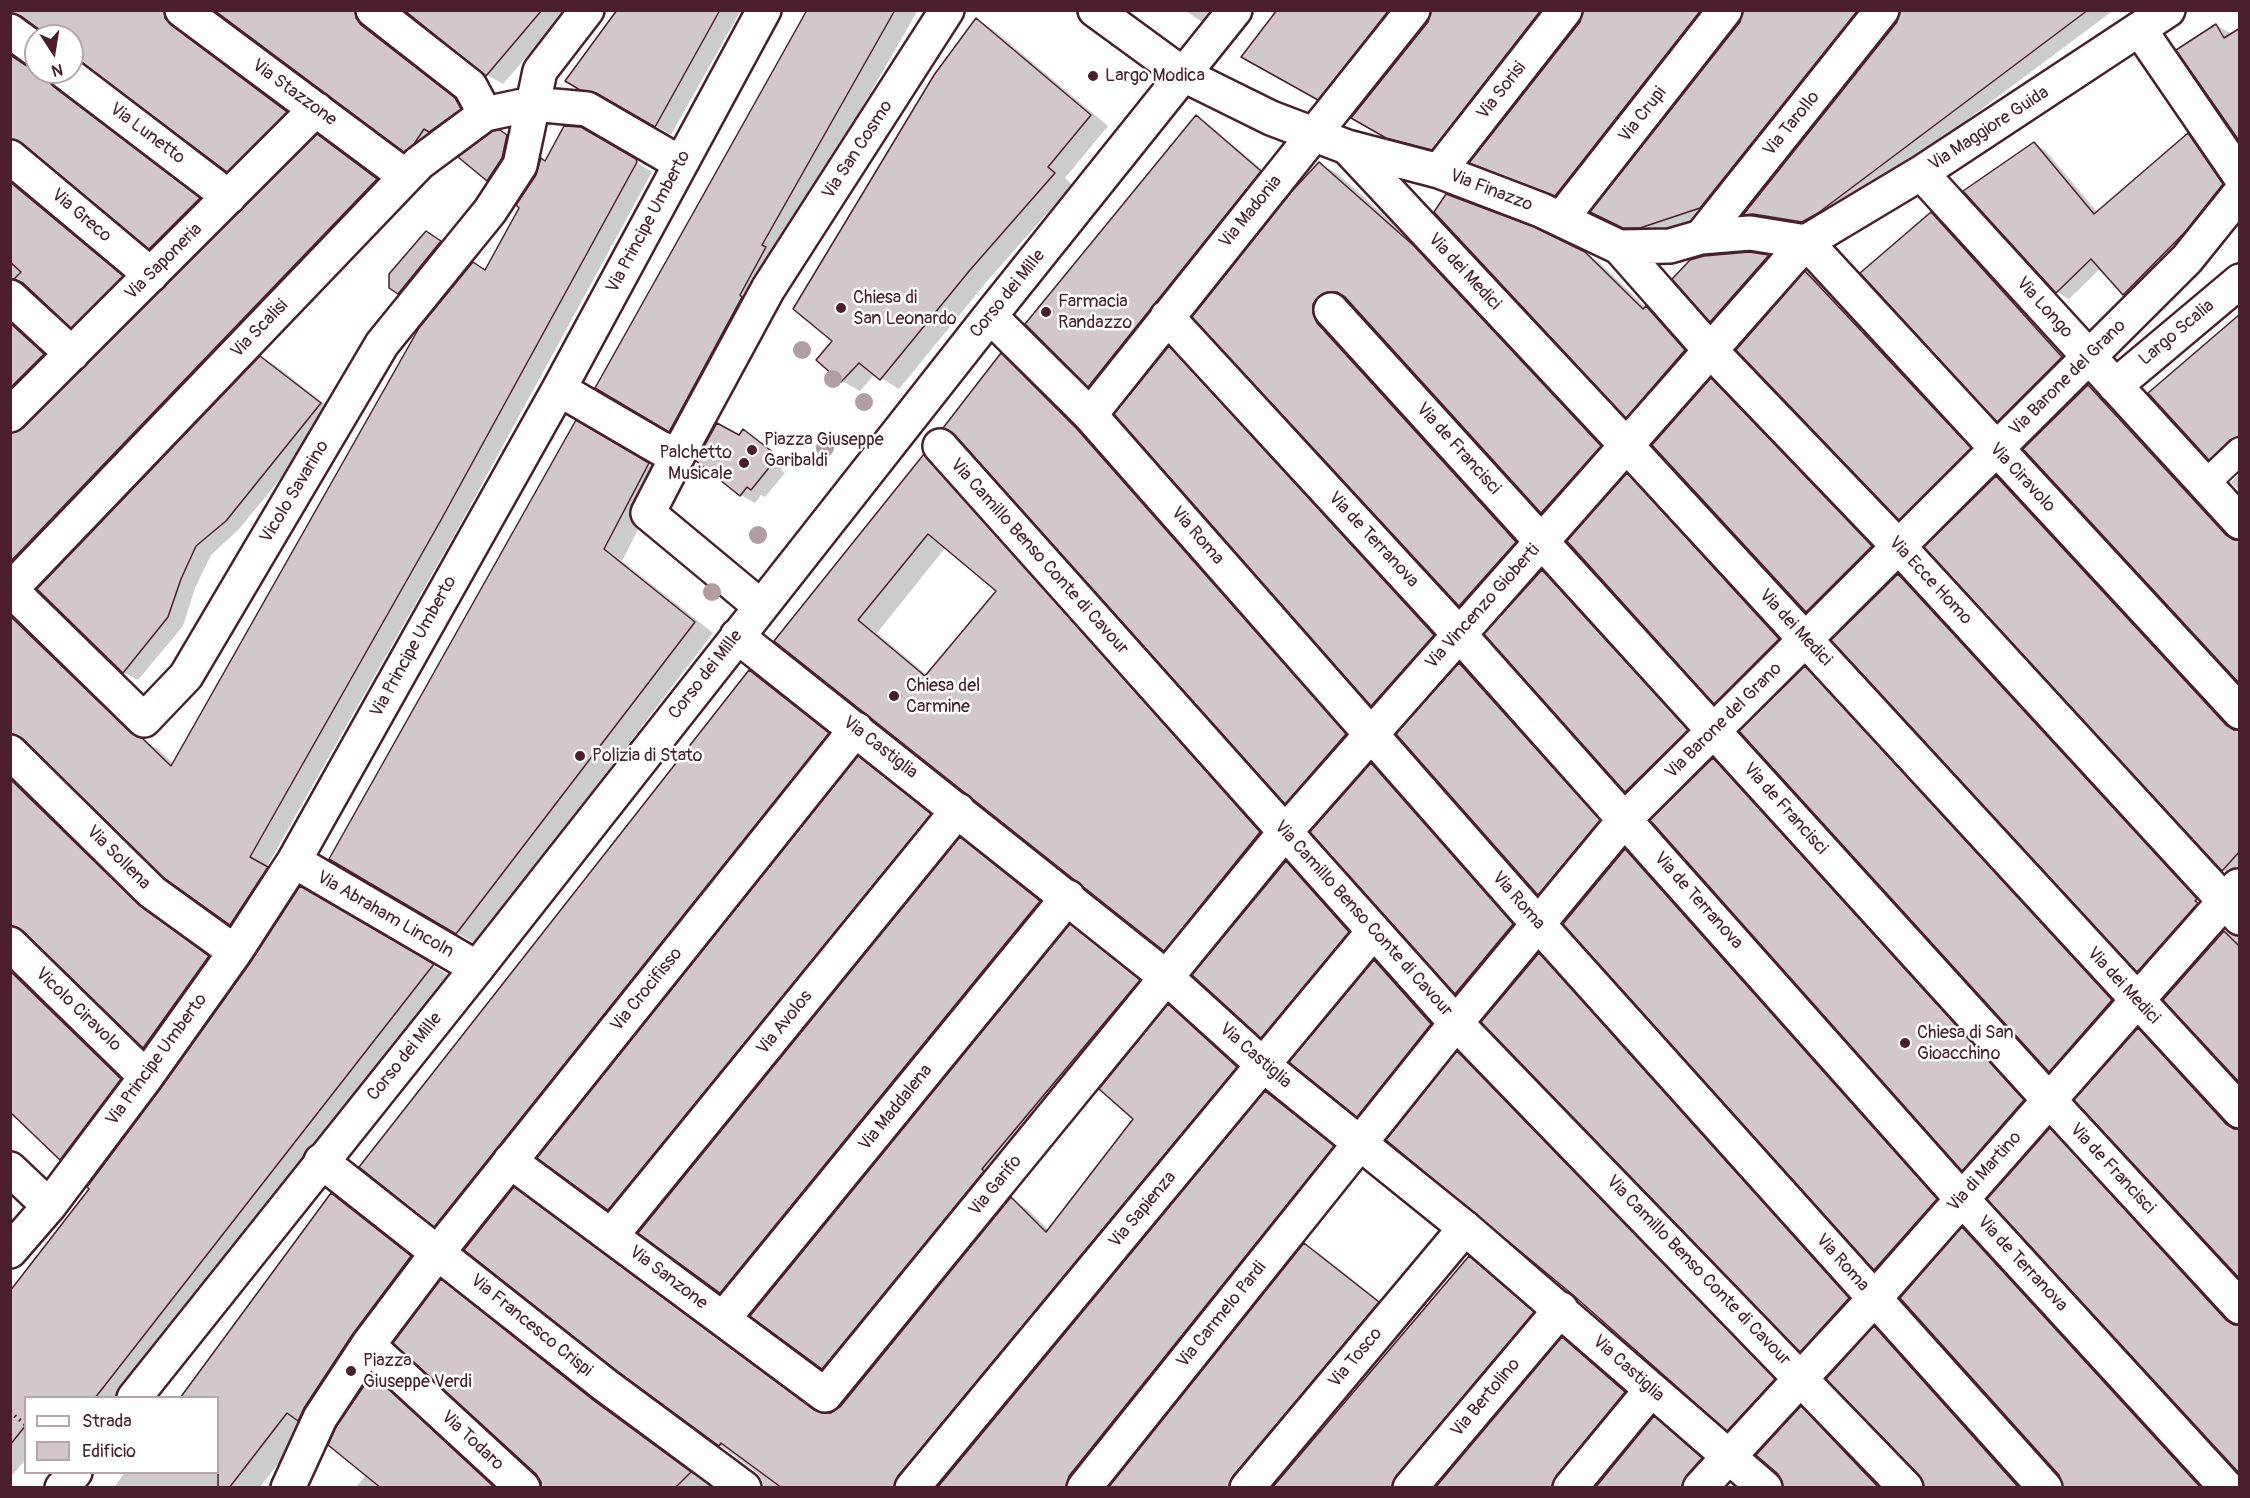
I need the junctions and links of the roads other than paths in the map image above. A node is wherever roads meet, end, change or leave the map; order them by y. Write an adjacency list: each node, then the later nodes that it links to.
1 (182, 10): 19 (street, Via Stazzone)
2 (373, 10): 20 (street)
3 (764, 10): 24 (street, Via Principe Umberto)
4 (947, 10): 52 (street, Via San Cosmo)
5 (1095, 10): 16 (street)
6 (1235, 10): 16 (street, Corso dei Mille)
7 (1413, 10): 21 (street, Via Madonia)
8 (1565, 10): 25 (street, Via Sorisi)
9 (1725, 10): 31 (street, Via Crupi)
10 (1882, 10): 32 (street, Via Tarollo)
11 (2168, 10): 13 (street, Via Maggiore Guida)
12 (576, 14): 18 (street)
13 (2140, 30): 26 (street, Via Maggiore Guida); 28 (street)
14 (10, 31): 15 (street)
15 (24, 41)
16 (1184, 75): 21 (street, Via Finazzo); 39 (street, Corso dei Mille)
17 (81, 84): 30 (street, Via Lunetto)
18 (532, 104): 20 (street, Via Scalisi); 24 (street, Via Scalisi); 57 (street, Vicolo Savarino)
19 (316, 109): 27 (street, Via Stazzone); 30 (street, Via Saponeria)
20 (485, 114): 27 (street, Via Scalisi)
21 (1313, 134): 22 (street, Via Finazzo); 40 (street, Via Madonia)
22 (1347, 147): 25 (street, Via Finazzo); 48 (street, Via dei Medici)
23 (10, 157): 35 (street, Via Greco)
24 (681, 164): 45 (street, Via Principe Umberto)
25 (1439, 171): 31 (street, Via Finazzo)
26 (1922, 173): 33 (street, Via Maggiore Guida); 43 (street, Via Longo)
27 (405, 176): 57 (street, Via Scalisi)
28 (2240, 176)
29 (2240, 193): 43 (street, Via Barone del Grano)
30 (229, 197): 35 (street, Via Saponeria)
31 (1561, 219): 34 (street, Via Finazzo)
32 (1701, 237): 33 (street, Via Finazzo); 34 (street, Via Finazzo)
33 (1806, 242): 41 (street, Via Vincenzo Gioberti); 50 (street, Via Ciravolo)
34 (1619, 247): 41 (street, Via Ecce Homo)
35 (151, 275): 42 (street, Via Saponeria)
36 (2240, 281): 44 (street, Largo Scalia)
37 (10, 297): 42 (street)
38 (1331, 310): 55 (street, Via de Francisci)
39 (990, 316): 47 (street, Via Roma); 58 (street, Corso dei Mille)
40 (1167, 317): 47 (street, Via Madonia); 59 (street, Via de Terranova)
41 (1710, 350): 48 (street, Via Vincenzo Gioberti); 56 (street, Via Ecce Homo)
42 (72, 354): 46 (street, Via Saponeria)
43 (2089, 357): 44 (street, Via Longo); 50 (street, Via Barone del Grano)
44 (2115, 386): 53 (street, Via Longo)
45 (559, 389): 52 (street); 70 (street, Via Principe Umberto)
46 (10, 415)
47 (1090, 415): 65 (street, Via Roma)
48 (1626, 445): 55 (street, Via Vincenzo Gioberti); 61 (street, Via dei Medici)
49 (940, 446): 69 (street, Via Camillo Benso Conte di Cavour)
50 (1996, 450): 56 (street, Via Barone del Grano); 62 (street, Via Ciravolo)
51 (2240, 451): 53 (lane)
52 (678, 455): 58 (street)
53 (2205, 484): 54 (street, Via Longo)
54 (2240, 522)
55 (1542, 541): 59 (street, Via Vincenzo Gioberti); 64 (street, Via de Francisci)
56 (1899, 546): 61 (street, Via Barone del Grano); 72 (street, Via Ecce Homo)
57 (11, 590)
58 (760, 606): 60 (street, Corso dei Mille)
59 (1459, 634): 65 (street, Via Vincenzo Gioberti); 68 (street, Via de Terranova)
60 (736, 636): 63 (street, Via Castiglia); 77 (street, Corso dei Mille)
61 (1806, 640): 64 (street, Via Barone del Grano); 79 (street, Via dei Medici)
62 (2240, 712)
63 (856, 729): 67 (street, Via Castiglia); 87 (street, Via Crocifisso)
64 (1715, 731): 68 (street, Via Barone del Grano); 83 (street, Via de Francisci)
65 (1371, 734): 69 (street, Via Vincenzo Gioberti); 73 (street, Via Roma)
66 (10, 752): 76 (street, Via Sollena)
67 (958, 810): 71 (street, Via Castiglia); 92 (street, Via Avolos)
68 (1625, 819): 73 (street, Via Barone del Grano); 89 (street, Via de Terranova)
69 (1285, 832): 74 (street, Via Camillo Benso Conte di Cavour); 78 (street, Via Vincenzo Gioberti)
70 (294, 861): 76 (street, Via Principe Umberto); 77 (street, Via Abraham Lincoln)
71 (1068, 897): 78 (street, Via Castiglia); 98 (street, Via Maddalena)
72 (2234, 901): 79 (street, Via di Martino)
73 (1538, 924): 80 (street, Via Barone del Grano); 95 (street, Via Roma)
74 (1373, 932): 80 (street, Via Camillo Benso Conte di Cavour); 81 (street, Via Sapienza)
75 (10, 944): 82 (street, Vicolo Ciravolo)
76 (235, 952): 82 (street, Via Principe Umberto)
77 (477, 968): 86 (street, Corso dei Mille)
78 (1166, 977): 81 (street, Via Castiglia); 102 (street, Via Garifo)
79 (2137, 1001): 83 (street, Via di Martino); 84 (street, Via dei Medici)
80 (1456, 1023): 85 (street, Via Barone del Grano); 100 (street, Via Camillo Benso Conte di Cavour)
81 (1263, 1065): 85 (street, Via Castiglia); 110 (street, Via Sapienza)
82 (146, 1077): 90 (street, Via Principe Umberto)
83 (2049, 1101): 89 (street, Via di Martino); 96 (street, Via de Francisci)
84 (2240, 1111)
85 (1359, 1143): 91 (street, Via Castiglia); 111 (street, Via Carmelo Pardi)
86 (321, 1161): 94 (street, Via Francesco Crispi); 103 (street, Corso dei Mille)
87 (510, 1161): 92 (street, Via Sanzone); 94 (street, Via Crocifisso)
88 (10, 1169): 90 (street)
89 (1962, 1199): 95 (street, Via di Martino); 119 (street, Via de Terranova)
90 (49, 1206): 93 (street, Via Principe Umberto)
91 (1465, 1228): 97 (street, Via Castiglia); 112 (street, Via Tosco)
92 (611, 1236): 98 (street, Via Sanzone)
93 (10, 1251)
94 (438, 1252): 99 (street); 106 (street, Via Francesco Crispi)
95 (1874, 1299): 100 (street, Via di Martino); 118 (street, Via Roma)
96 (2240, 1307)
97 (1561, 1310): 101 (street, Via Castiglia); 113 (street, Via Bertolino)
98 (723, 1319): 102 (street, Via Sanzone)
99 (368, 1345): 108 (street); 109 (street, Via Todaro)
100 (1801, 1377): 104 (street, Via di Martino); 117 (street, Via Camillo Benso Conte di Cavour)
101 (1651, 1390): 104 (street, Via Castiglia); 114 (street)
102 (825, 1395)
103 (136, 1396)
104 (1727, 1456): 115 (street, Via di Martino); 116 (street, Via Castiglia)
105 (74, 1474): 107 (street)
106 (726, 1483)
107 (62, 1488)
108 (288, 1488)
109 (523, 1488)
110 (912, 1488)
111 (1084, 1488)
112 (1247, 1488)
113 (1410, 1488)
114 (1570, 1488)
115 (1700, 1488)
116 (1765, 1488)
117 (1906, 1488)
118 (2044, 1488)
119 (2227, 1488)

